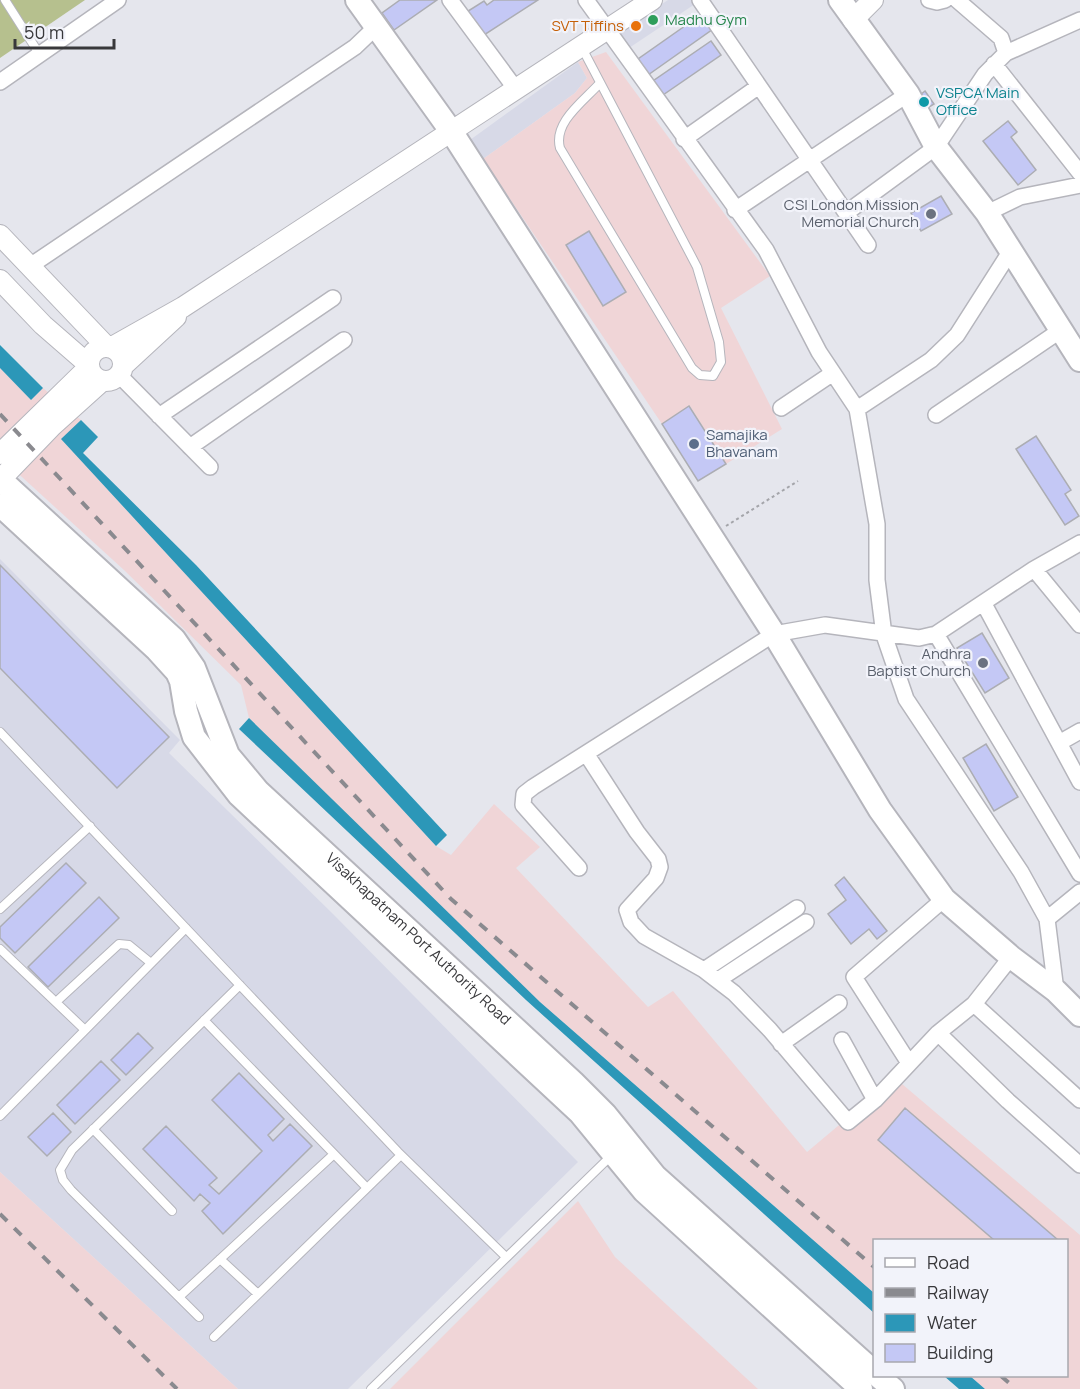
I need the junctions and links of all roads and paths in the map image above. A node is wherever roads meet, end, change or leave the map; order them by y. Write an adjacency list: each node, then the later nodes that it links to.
1 (5, 0): 19 (lane)
2 (117, 0): 19 (street)
3 (357, 0): 15 (main road)
4 (450, 0): 24 (street)
5 (586, 0): 16 (street)
6 (652, 0): 16 (street)
7 (700, 0): 23 (street)
8 (840, 0): 13 (main road)
9 (873, 0): 13 (street)
10 (929, 0): 11 (street)
11 (945, 0)
12 (957, 0): 18 (street)
13 (853, 20): 25 (main road)
14 (1080, 20): 18 (street)
15 (377, 26): 26 (main road); 38 (street)
16 (606, 28): 17 (street); 27 (street)
17 (580, 45): 22 (lane); 24 (street)
18 (1006, 53): 20 (street)
19 (40, 55): 21 (street)
20 (994, 64): 28 (street); 30 (street)
21 (0, 82)
22 (600, 83): 22 (lane)
23 (759, 86): 27 (street); 29 (street)
24 (514, 88): 26 (street)
25 (908, 94): 28 (main road); 29 (street)
26 (451, 130): 41 (street); 58 (main road)
27 (684, 139): 32 (street)
28 (936, 147): 33 (street); 34 (main road)
29 (811, 160): 32 (street); 33 (street)
30 (1080, 173)
31 (1080, 185): 34 (street)
32 (735, 210): 47 (street)
33 (846, 213): 36 (street)
34 (987, 213): 37 (main road)
35 (0, 235): 38 (street)
36 (868, 245)
37 (1010, 252): 42 (main road); 49 (street)
38 (30, 266): 44 (street)
39 (0, 280): 46 (street)
40 (333, 298): 51 (street)
41 (183, 308): 44 (street); 46 (street)
42 (1061, 330): 45 (main road); 50 (street)
43 (344, 340): 52 (street)
44 (109, 347): 46 (street); 46 (street)
45 (1080, 360)
46 (105, 371): 51 (street); 53 (street); 55 (street)
47 (833, 373): 48 (street); 49 (street)
48 (781, 408)
49 (857, 409): 65 (street)
50 (936, 415)
51 (159, 416): 52 (street)
52 (190, 447): 54 (street)
53 (0, 454)
54 (210, 467)
55 (0, 479): 102 (main road, Visakhapatnam Port Authority Road)
56 (798, 481): 58 (path)
57 (0, 505): 102 (main road, Visakhapatnam Port Authority Road)
58 (711, 536): 63 (main road)
59 (1080, 543): 60 (street)
60 (1034, 569): 61 (street); 62 (street)
61 (984, 604): 64 (street); 68 (street)
62 (1080, 625)
63 (774, 634): 65 (street); 69 (street); 75 (main road)
64 (936, 634): 65 (street); 73 (street)
65 (884, 635): 78 (street)
66 (1080, 730): 68 (street)
67 (0, 732): 71 (lane)
68 (1059, 743): 70 (street)
69 (587, 754): 72 (street); 84 (street)
70 (1080, 782)
71 (90, 826): 77 (lane); 80 (lane)
72 (579, 868)
73 (1080, 874)
74 (1080, 892): 78 (street)
75 (944, 899): 82 (main road); 97 (street)
76 (797, 908): 84 (street)
77 (0, 909)
78 (1047, 919): 87 (street)
79 (806, 922): 85 (street)
80 (186, 928): 83 (lane); 86 (lane)
81 (0, 950): 88 (lane)
82 (1011, 957): 87 (main road); 90 (street)
83 (152, 963): 88 (lane); 93 (lane)
84 (704, 970): 85 (street)
85 (718, 980): 96 (street)
86 (240, 985): 92 (lane); 104 (lane)
87 (1056, 991): 91 (main road)
88 (56, 1002): 93 (lane)
89 (839, 1003): 96 (street)
90 (974, 1004): 94 (street); 99 (street)
91 (1080, 1015)
92 (204, 1020): 101 (lane); 103 (lane)
93 (84, 1030): 100 (lane)
94 (938, 1033): 97 (street); 105 (street)
95 (842, 1040): 98 (street)
96 (781, 1044): 98 (street)
97 (909, 1063): 98 (street)
98 (875, 1100)
99 (1080, 1100)
100 (0, 1116)
101 (93, 1129): 107 (lane); 111 (lane)
102 (619, 1147): 108 (lane); 114 (main road, Visakhapatnam Port Authority Road); 117 (main road, Visakhapatnam Port Authority Road)
103 (334, 1154): 106 (lane); 109 (lane)
104 (401, 1155): 106 (lane); 108 (lane)
105 (1080, 1165)
106 (367, 1188): 110 (lane)
107 (172, 1211)
108 (506, 1257): 116 (lane)
109 (220, 1260): 110 (lane); 111 (lane)
110 (258, 1294): 113 (lane)
111 (179, 1297): 112 (lane)
112 (199, 1317)
113 (214, 1337)
114 (873, 1371)
115 (879, 1377): 118 (main road)
116 (371, 1389)
117 (861, 1389)
118 (893, 1389)

